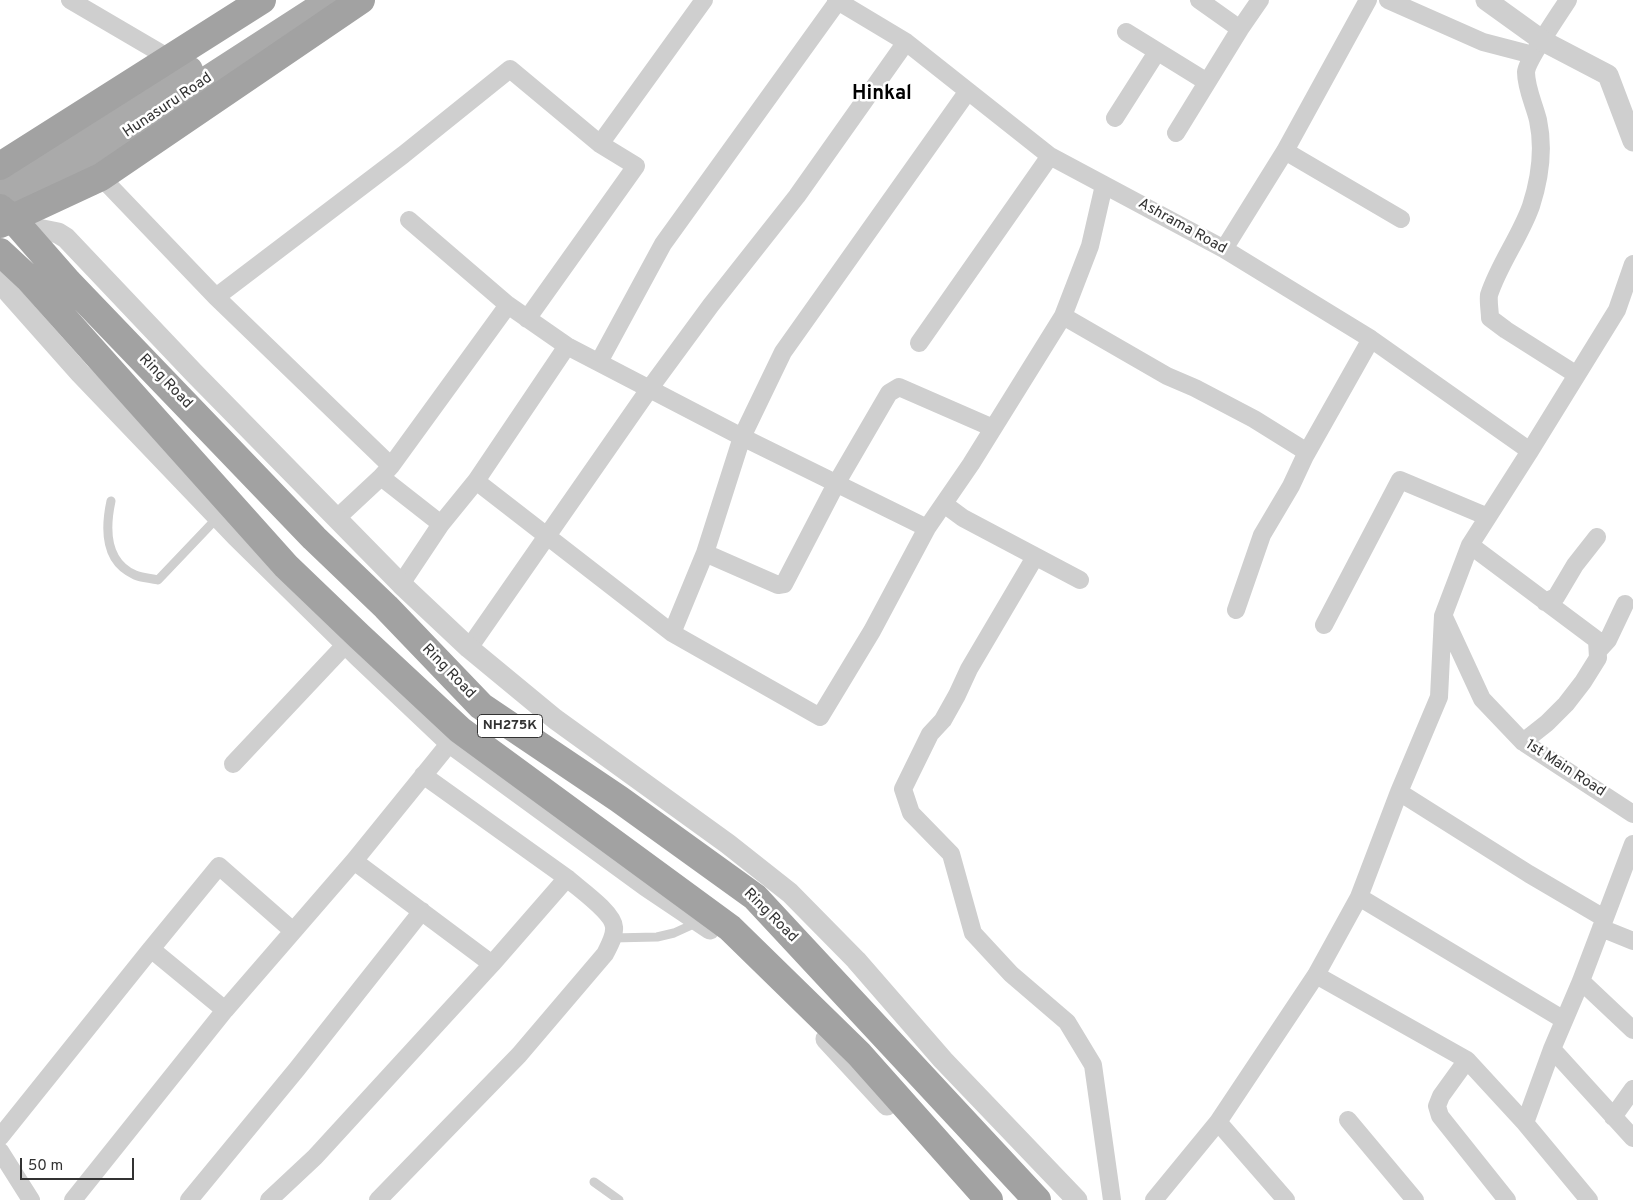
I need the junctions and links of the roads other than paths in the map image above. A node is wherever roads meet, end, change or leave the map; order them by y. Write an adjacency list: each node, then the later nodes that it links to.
1 (70, 0): 19 (street)
2 (262, 0): 19 (highway)
3 (299, 0): 30 (main road, Hunasuru Road)
4 (331, 0): 33 (main road, Hunasuru Road)
5 (361, 0): 29 (highway)
6 (704, 0): 25 (street)
7 (837, 0): 16 (street, Ashrama Road); 47 (street)
8 (1199, 0): 14 (street)
9 (1260, 0): 14 (street)
10 (1368, 0): 26 (street)
11 (1388, 0): 17 (street)
12 (1486, 0): 17 (street)
13 (1568, 0): 17 (street)
14 (1240, 29): 20 (street)
15 (1126, 32): 18 (street)
16 (906, 42): 21 (street, Ashrama Road); 50 (street)
17 (1538, 48): 24 (street); 48 (street)
18 (1158, 52): 20 (street); 22 (street)
19 (169, 58): 28 (highway)
20 (1207, 82): 23 (street)
21 (968, 91): 27 (street, Ashrama Road); 53 (street)
22 (1115, 118)
23 (1176, 133)
24 (1633, 141)
25 (600, 144): 40 (street); 43 (street)
26 (1285, 151): 34 (street); 37 (street)
27 (1050, 156): 31 (street, Ashrama Road); 45 (street)
28 (0, 166)
29 (101, 177): 32 (highway); 40 (street)
30 (0, 184)
31 (1104, 185): 37 (street, Ashrama Road); 42 (street)
32 (57, 197): 33 (highway); 36 (highway)
33 (3, 213): 36 (highway, Ring Road / NH275K)
34 (1401, 219)
35 (409, 220): 41 (street)
36 (44, 243): 63 (street); 124 (highway, Ring Road / NH275K)
37 (1224, 250): 44 (street, Ashrama Road)
38 (1633, 264): 48 (street)
39 (8, 266): 49 (street); 51 (highway, NH275K)
40 (216, 296): 56 (street)
41 (508, 305): 43 (street); 56 (street)
42 (1063, 316): 52 (street); 55 (street)
43 (527, 318): 46 (street)
44 (1371, 339): 54 (street, Ashrama Road); 55 (street)
45 (920, 343)
46 (567, 346): 47 (street); 57 (street)
47 (599, 362): 50 (street)
48 (1578, 375): 54 (street)
49 (88, 380): 51 (street); 61 (street)
50 (650, 388): 53 (street); 66 (street)
51 (142, 406): 82 (highway, NH275K)
52 (993, 428): 58 (street); 60 (street)
53 (742, 437): 58 (street); 69 (street)
54 (1530, 451): 62 (street)
55 (1307, 452): 75 (street)
56 (386, 472): 63 (street); 64 (street)
57 (476, 481): 64 (street); 66 (street)
58 (836, 484): 65 (street); 69 (street)
59 (110, 501): 61 (lane)
60 (944, 504): 65 (street); 70 (street)
61 (218, 517): 79 (street)
62 (1488, 517): 68 (street); 77 (street)
63 (337, 518): 72 (street)
64 (441, 524): 72 (street)
65 (927, 528): 78 (street)
66 (547, 536): 78 (street); 80 (street)
67 (1597, 537): 73 (street)
68 (1470, 545): 73 (street); 76 (street)
69 (705, 553): 78 (street)
70 (1035, 557): 71 (street); 126 (street)
71 (1080, 580)
72 (401, 584): 80 (street)
73 (1546, 602): 81 (street)
74 (1625, 604): 81 (street)
75 (1236, 610)
76 (1443, 616): 83 (street, 1st Main Road); 86 (street)
77 (1324, 625)
78 (672, 633)
79 (346, 644): 82 (street); 84 (street)
80 (469, 648): 125 (street)
81 (1598, 651): 83 (street)
82 (455, 736): 85 (street); 93 (street); 123 (highway, NH275K)
83 (1523, 742): 87 (street, 1st Main Road)
84 (233, 764)
85 (423, 775): 89 (street); 90 (street)
86 (1399, 792): 91 (street); 94 (street)
87 (1633, 814)
88 (1633, 844): 94 (street)
89 (354, 860): 92 (street); 95 (street)
90 (567, 878): 96 (street); 99 (street)
91 (1359, 897): 100 (street); 103 (street)
92 (422, 912): 99 (street); 119 (street)
93 (699, 922): 96 (lane); 122 (street)
94 (1603, 923): 97 (street); 101 (street)
95 (293, 932): 98 (street); 102 (street)
96 (612, 938): 120 (street)
97 (1633, 941)
98 (151, 949): 102 (street); 112 (street)
99 (492, 964): 116 (street)
100 (1316, 975): 106 (street); 110 (street)
101 (1581, 981): 103 (street); 104 (street)
102 (225, 1010): 118 (street)
103 (1564, 1020): 105 (street)
104 (1633, 1030)
105 (1552, 1050): 108 (street); 111 (street)
106 (1467, 1060): 111 (street); 130 (street)
107 (1633, 1089): 108 (street)
108 (1613, 1117): 113 (street)
109 (1348, 1120): 129 (street)
110 (1218, 1122): 127 (street); 128 (street)
111 (1525, 1123): 131 (street)
112 (0, 1137)
113 (1633, 1138)
114 (0, 1151): 117 (street)
115 (594, 1182): 121 (lane)
116 (280, 1197)
117 (31, 1200)
118 (73, 1200)
119 (189, 1200)
120 (378, 1200)
121 (619, 1200)
122 (975, 1200)
123 (989, 1200)
124 (1037, 1200)
125 (1076, 1200)
126 (1112, 1200)
127 (1154, 1200)
128 (1286, 1200)
129 (1415, 1200)
130 (1507, 1200)
131 (1589, 1200)

